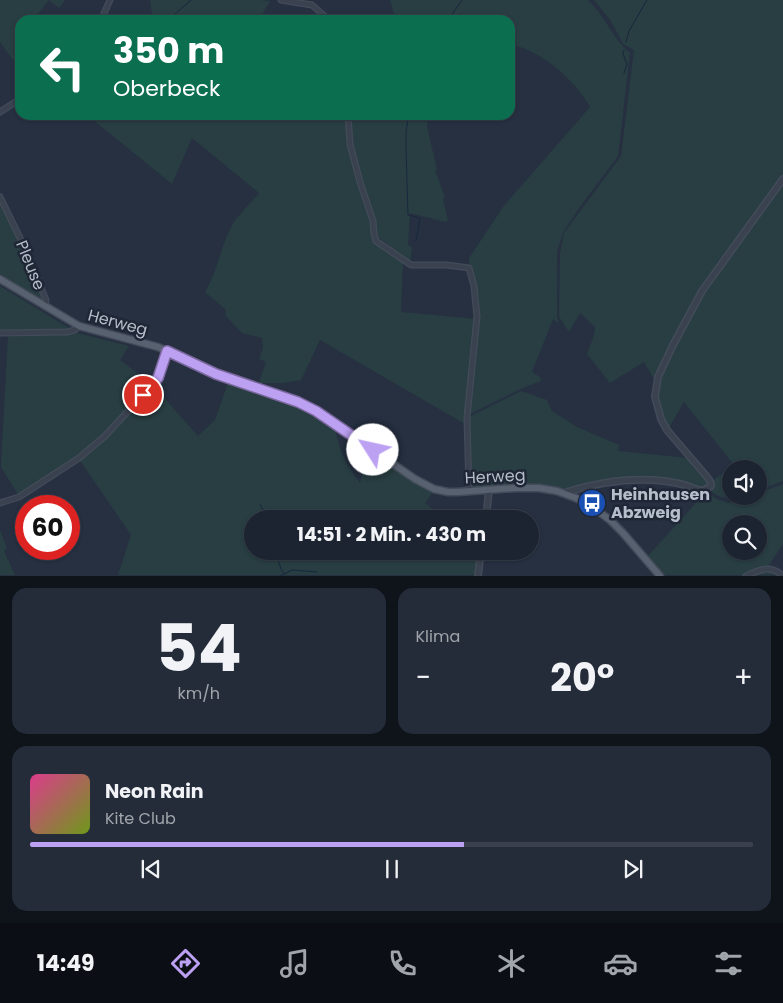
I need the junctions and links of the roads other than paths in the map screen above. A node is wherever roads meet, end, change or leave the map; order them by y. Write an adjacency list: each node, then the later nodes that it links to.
1 (110, 0): 3 (street)
2 (281, 0): 4 (street)
3 (103, 15)
4 (323, 15)
5 (15, 102): 6 (street)
6 (0, 112)
7 (348, 120): 16 (street)
8 (783, 179): 17 (street)
9 (0, 197): 11 (street, Pleuse)
10 (0, 279): 11 (main road, Herweg)
11 (45, 307): 12 (main road, Herweg)
12 (79, 326): 13 (street); 14 (main road, Herweg)
13 (0, 332)
14 (167, 351): 16 (main road, Herweg); 18 (street)
15 (489, 489): 16 (main road, Herweg); 17 (main road, Herweg); 19 (street)
16 (469, 491)
17 (564, 493): 22 (main road, Herweg)
18 (0, 503)
19 (487, 510)
20 (480, 560): 21 (street)
21 (478, 576)
22 (660, 576)
23 (746, 576): 24 (street)
24 (782, 576)

